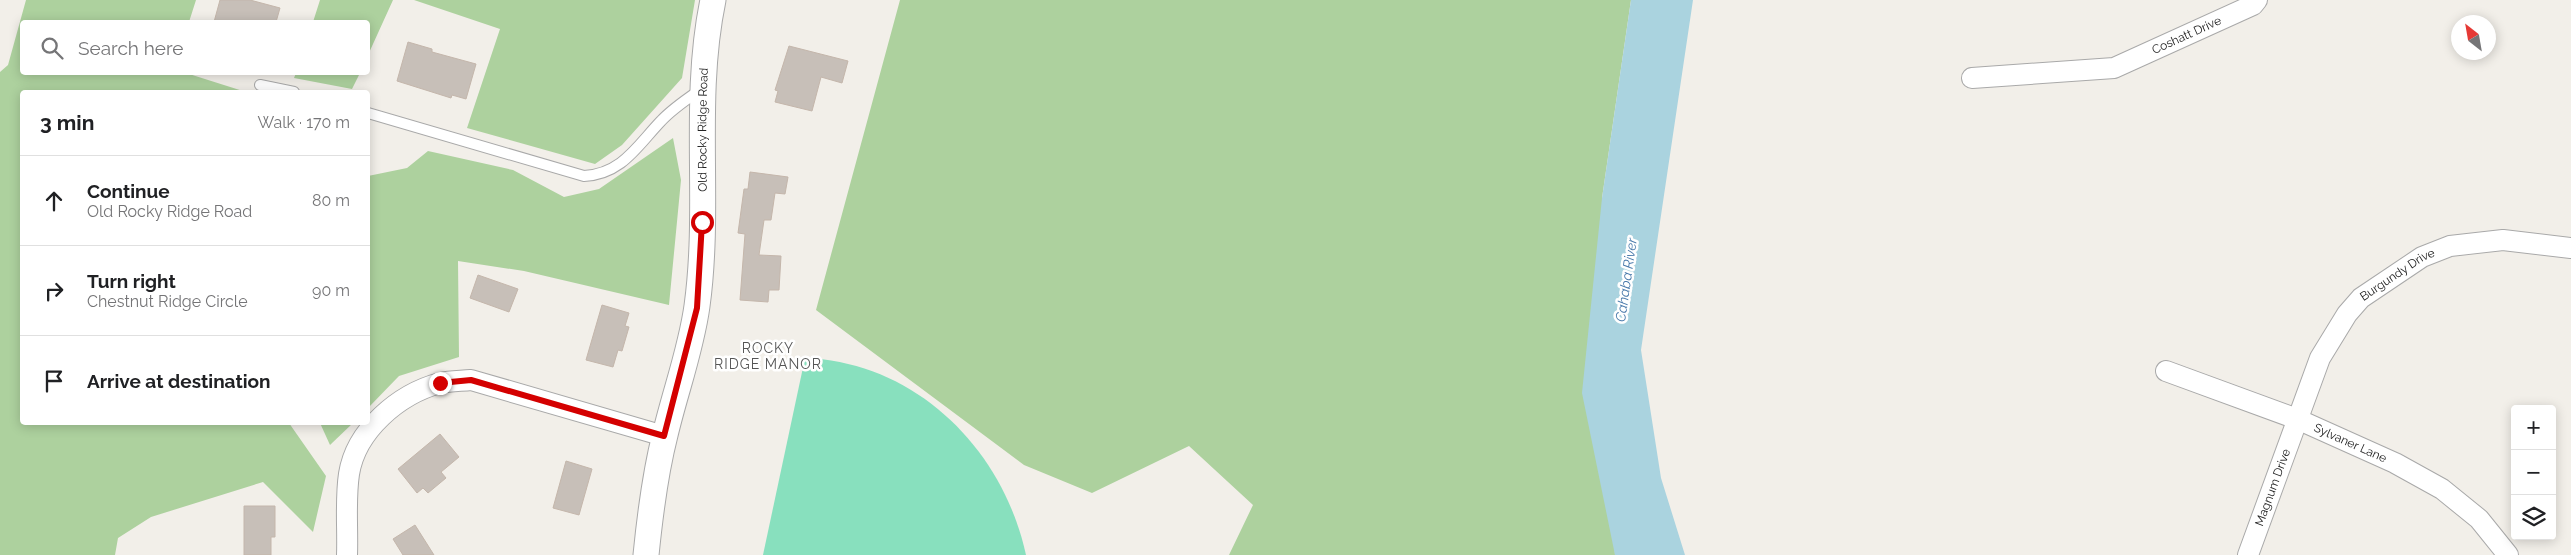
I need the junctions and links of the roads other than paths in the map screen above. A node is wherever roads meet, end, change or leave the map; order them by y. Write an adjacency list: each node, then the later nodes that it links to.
1 (713, 0): 5 (street, Old Rocky Ridge Road)
2 (2257, 0): 3 (street, Coshatt Drive)
3 (1972, 78)
4 (260, 85): 6 (lane)
5 (701, 89): 7 (lane); 11 (street, Old Rocky Ridge Road)
6 (284, 90)
7 (370, 114)
8 (2571, 248): 10 (street, Burgundy Drive)
9 (2166, 371): 10 (street, Sylvaner Lane)
10 (2297, 419): 14 (street, Magnum Drive); 15 (street, Sylvaner Lane)
11 (664, 436): 12 (street); 13 (street, Old Rocky Ridge Road)
12 (347, 555)
13 (646, 555)
14 (2248, 555)
15 (2508, 555)

